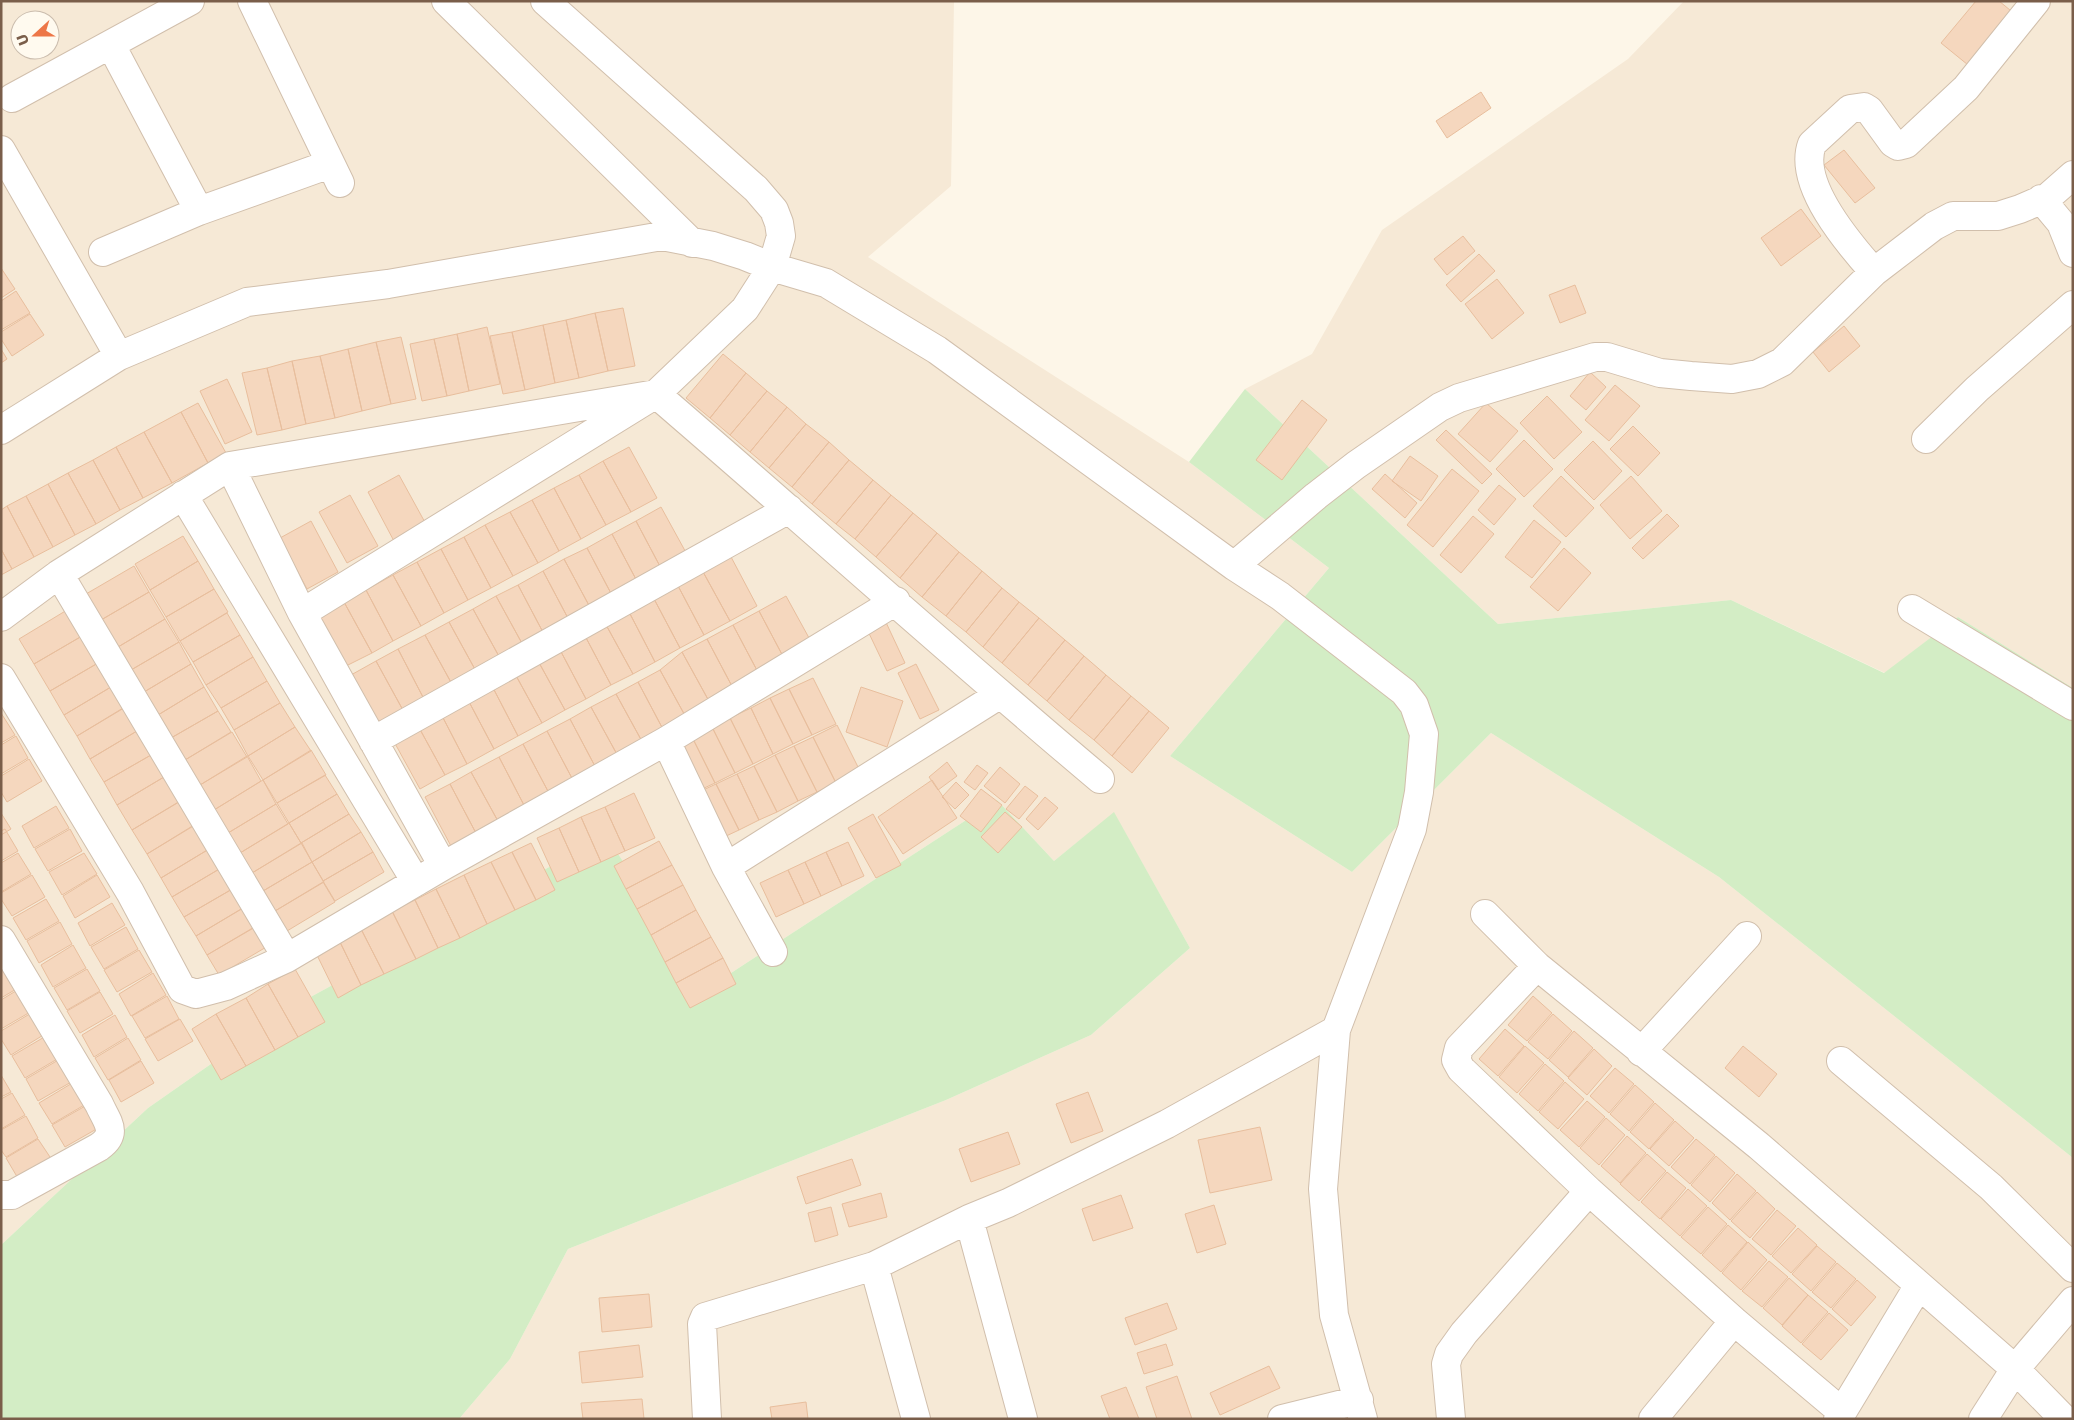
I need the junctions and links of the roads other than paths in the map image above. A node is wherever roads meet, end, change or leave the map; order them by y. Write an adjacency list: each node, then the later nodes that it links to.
1 (190, 1): 6 (street)
2 (252, 1): 11 (street)
3 (446, 1): 12 (street)
4 (546, 1): 15 (street)
5 (2036, 1): 16 (street)
6 (111, 45): 7 (street); 11 (street)
7 (12, 98)
8 (1, 150): 18 (street)
9 (2073, 174): 10 (street)
10 (2041, 200): 14 (street); 16 (street)
11 (199, 211): 13 (street)
12 (692, 243): 15 (street); 18 (street)
13 (102, 252)
14 (2073, 253)
15 (772, 267): 19 (street); 25 (street)
16 (1874, 272): 25 (street)
17 (2073, 305): 21 (street)
18 (119, 356): 20 (street)
19 (656, 394): 22 (street); 24 (street); 29 (street)
20 (1, 430)
21 (1926, 439)
22 (230, 466): 23 (street); 29 (street)
23 (183, 495): 26 (street); 39 (street)
24 (789, 509): 27 (street); 34 (street)
25 (1234, 566): 46 (street)
26 (59, 574): 30 (street); 44 (street)
27 (896, 602): 32 (street); 35 (street)
28 (1912, 609): 33 (street)
29 (302, 613): 34 (street)
30 (1, 617)
31 (1, 678): 44 (street)
32 (999, 695): 36 (street); 38 (street)
33 (2073, 706)
34 (373, 741): 37 (street)
35 (666, 741): 37 (street); 38 (street)
36 (1100, 779)
37 (443, 866): 39 (street)
38 (726, 867): 43 (street)
39 (416, 882): 44 (street)
40 (1485, 914): 45 (street)
41 (1747, 936): 47 (street)
42 (1, 940): 50 (street)
43 (773, 952)
44 (287, 958)
45 (1538, 966): 47 (street); 49 (street)
46 (1336, 1030): 51 (street); 58 (street)
47 (1641, 1052): 54 (street)
48 (1841, 1061): 53 (street)
49 (1589, 1191): 56 (street); 64 (street)
50 (1, 1195)
51 (969, 1219): 52 (street); 62 (street)
52 (874, 1266): 60 (street); 61 (street)
53 (2073, 1268)
54 (1920, 1285): 57 (street); 59 (street)
55 (2073, 1301): 57 (street)
56 (1734, 1321): 59 (street); 65 (street)
57 (2015, 1369): 66 (street); 67 (street)
58 (1361, 1409): 63 (street)
59 (1840, 1415)
60 (707, 1419)
61 (916, 1419)
62 (1023, 1419)
63 (1282, 1419)
64 (1451, 1419)
65 (1653, 1419)
66 (1983, 1419)
67 (2064, 1419)

